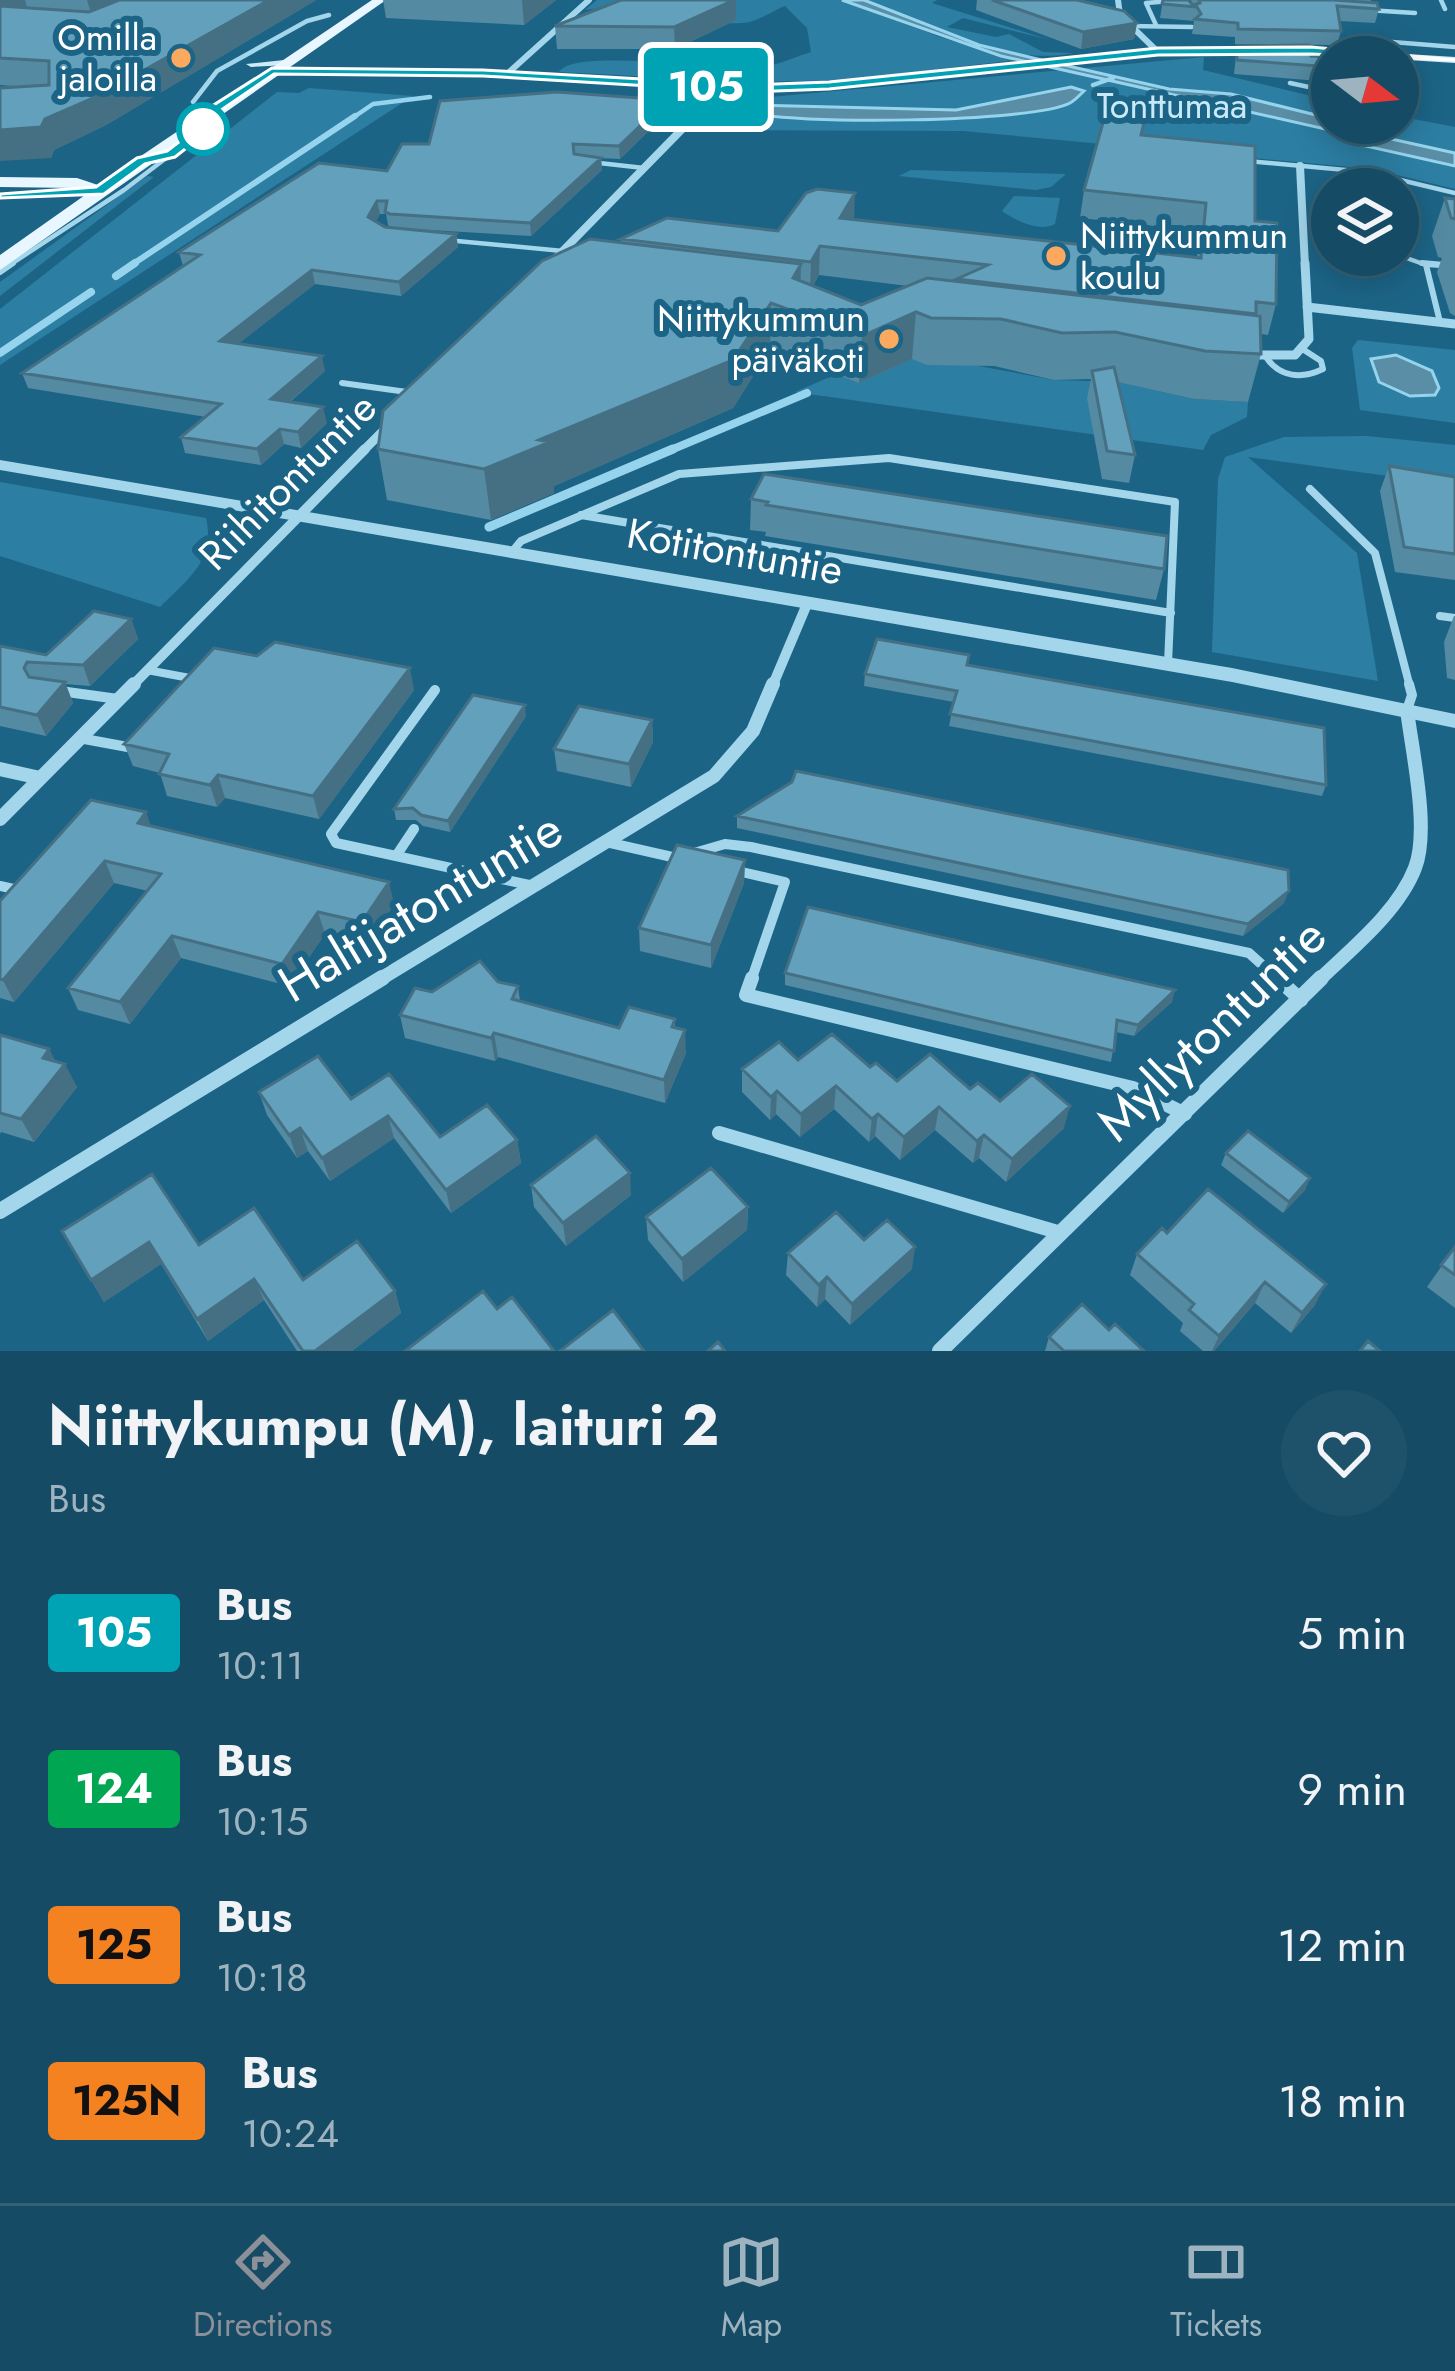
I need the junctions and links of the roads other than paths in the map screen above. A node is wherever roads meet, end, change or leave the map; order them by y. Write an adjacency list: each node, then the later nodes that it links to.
1 (351, 0): 10 (main road)
2 (380, 0): 21 (main road)
3 (589, 0): 23 (street)
4 (1118, 0): 12 (street)
5 (1441, 0): 8 (lane)
6 (1176, 2): 11 (lane)
7 (1349, 8): 9 (lane)
8 (1444, 8)
9 (1415, 13)
10 (329, 15): 20 (main road); 27 (lane)
11 (1156, 25): 12 (lane); 13 (lane)
12 (1129, 26): 17 (street)
13 (1192, 27)
14 (1455, 47): 15 (lane)
15 (1419, 49)
16 (1311, 50): 17 (main road)
17 (1158, 52)
18 (1419, 55): 19 (main road)
19 (1455, 60)
20 (251, 64): 21 (main road); 27 (main road)
21 (278, 67): 27 (main road)
22 (457, 73): 23 (main road)
23 (507, 74): 25 (main road)
24 (1290, 83): 26 (lane)
25 (722, 88): 34 (street)
26 (1311, 88)
27 (199, 109): 28 (main road); 29 (lane); 31 (main road)
28 (163, 122)
29 (171, 154): 31 (lane); 46 (lane)
30 (1228, 159): 33 (lane)
31 (141, 161): 36 (main road)
32 (578, 161): 34 (lane)
33 (1300, 166): 37 (lane); 50 (street)
34 (644, 168): 42 (street)
35 (0, 182): 36 (main road)
36 (89, 182): 39 (main road); 46 (main road)
37 (1455, 193)
38 (0, 194): 39 (main road)
39 (46, 205): 40 (main road)
40 (0, 238)
41 (442, 240): 42 (lane)
42 (563, 251): 47 (street)
43 (1419, 262): 44 (lane)
44 (1426, 265): 45 (lane); 48 (lane)
45 (1455, 266)
46 (0, 268)
47 (562, 270)
48 (1433, 293): 49 (lane); 51 (lane)
49 (1444, 294)
50 (1306, 307): 51 (street); 53 (street)
51 (1440, 322): 52 (street)
52 (1455, 324)
53 (1304, 350): 55 (street); 55 (lane)
54 (1227, 352): 55 (street)
55 (1266, 357)
56 (342, 383): 58 (lane)
57 (431, 383): 58 (street, Riihitontuntie)
58 (420, 394): 61 (street, Riihitontuntie)
59 (0, 465): 61 (street, Kotitontuntie)
60 (1310, 489): 74 (lane)
61 (299, 514): 63 (street, Kotitontuntie); 69 (street, Riihitontuntie)
62 (581, 515): 63 (lane); 65 (lane); 65 (lane)
63 (512, 551): 64 (street, Kotitontuntie)
64 (807, 604): 68 (street, Kotitontuntie); 82 (street, Haltijatontuntie)
65 (1171, 613): 68 (lane)
66 (1440, 616): 67 (lane)
67 (1455, 618)
68 (1168, 664): 74 (street, Kotitontuntie)
69 (146, 670): 70 (lane); 73 (street, Riihitontuntie)
70 (201, 680)
71 (42, 688): 73 (lane)
72 (435, 691): 83 (lane)
73 (118, 699): 76 (street, Riihitontuntie)
74 (1407, 710): 75 (street, Kotitontuntie); 90 (street, Myllytontuntie)
75 (1455, 721)
76 (79, 738): 77 (lane); 79 (street, Riihitontuntie)
77 (139, 749)
78 (0, 769): 79 (street)
79 (40, 778): 80 (street, Riihitontuntie)
80 (0, 819)
81 (414, 829): 83 (lane)
82 (606, 842): 84 (lane); 88 (street, Haltijatontuntie)
83 (396, 856): 88 (lane)
84 (678, 858): 85 (lane); 90 (lane)
85 (699, 862)
86 (721, 867): 91 (lane)
87 (0, 886): 89 (lane)
88 (534, 886): 93 (street, Haltijatontuntie)
89 (18, 890)
90 (1302, 1000): 91 (street, Myllytontuntie)
91 (1185, 1114): 94 (street, Myllytontuntie)
92 (719, 1133): 94 (lane)
93 (0, 1211)
94 (1061, 1233): 95 (street, Myllytontuntie)
95 (940, 1351)

